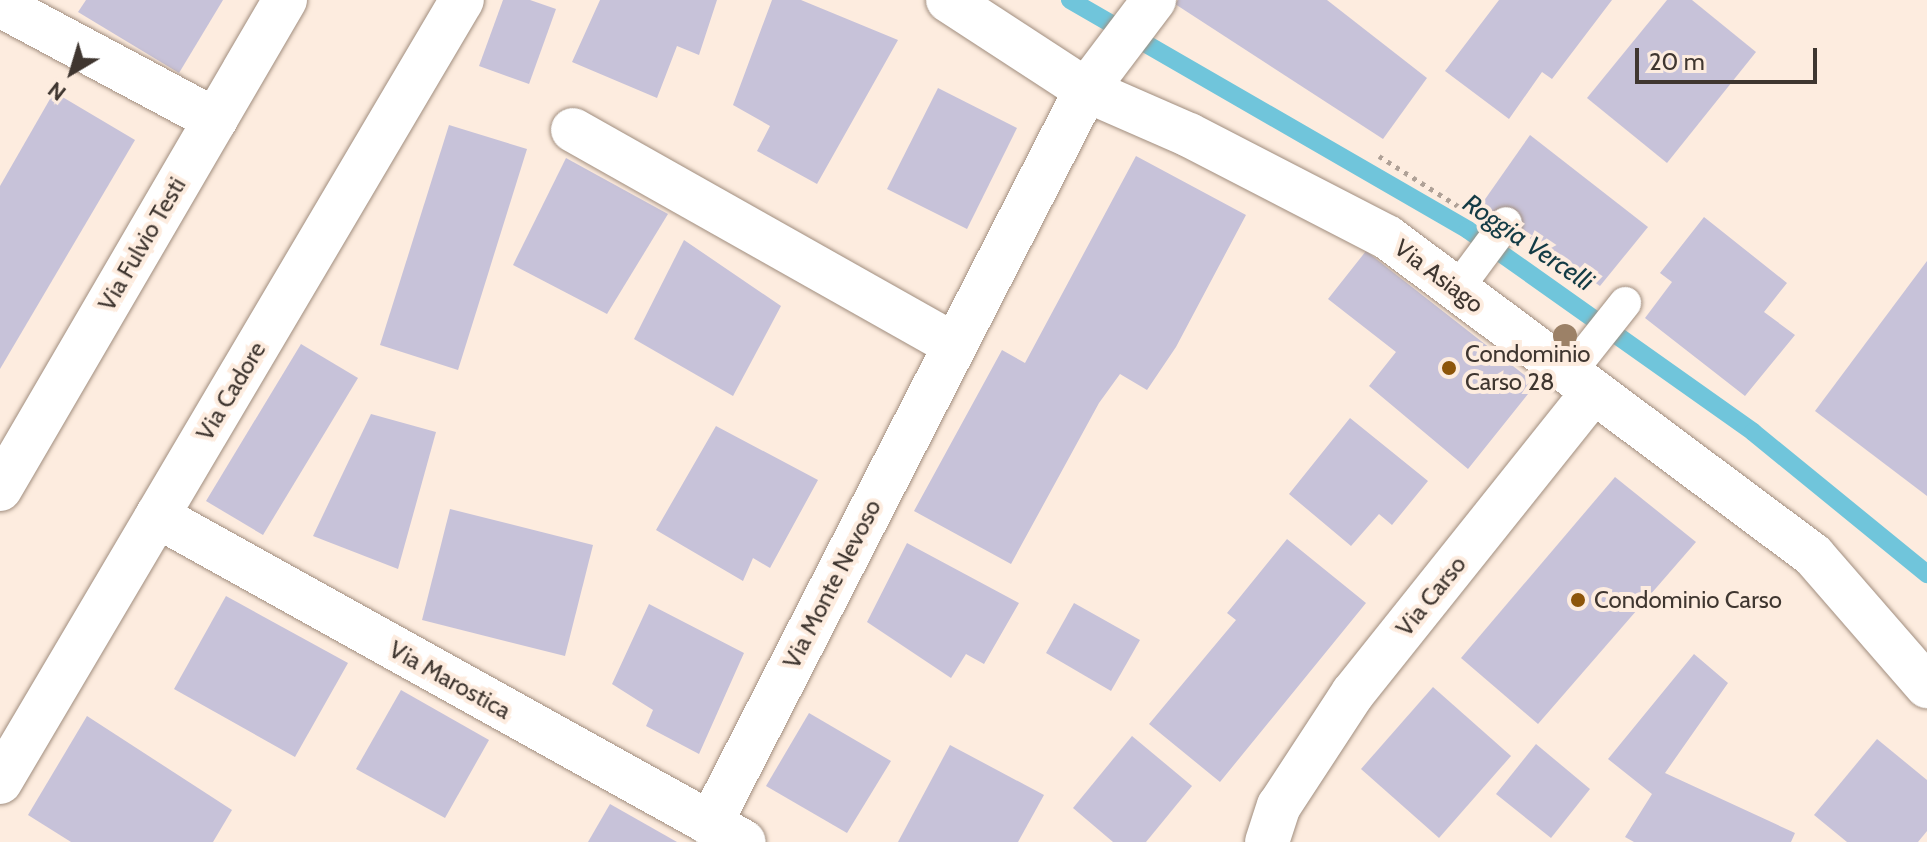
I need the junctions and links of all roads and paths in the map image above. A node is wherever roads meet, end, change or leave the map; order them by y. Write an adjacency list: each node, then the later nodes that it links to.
1 (285, 0): 7 (street, Via Fulvio Testi)
2 (462, 0): 15 (street, Via Cadore)
3 (948, 0): 6 (street, Via Asiago)
4 (0, 5): 7 (street)
5 (1149, 8): 6 (street)
6 (1086, 90): 10 (street, Via Asiago); 12 (street, Via Monte Nevoso)
7 (215, 120): 14 (street, Via Fulvio Testi)
8 (573, 130): 12 (street)
9 (1502, 227): 10 (lane)
10 (1466, 276): 13 (street, Via Asiago)
11 (1622, 307): 13 (lane)
12 (955, 345): 19 (street, Via Monte Nevoso)
13 (1585, 371): 16 (street, Via Asiago); 18 (street, Via Carso)
14 (0, 489)
15 (157, 516): 17 (street, Via Cadore); 19 (street, Via Marostica)
16 (1927, 686)
17 (0, 782)
18 (1273, 824)
19 (727, 833)

